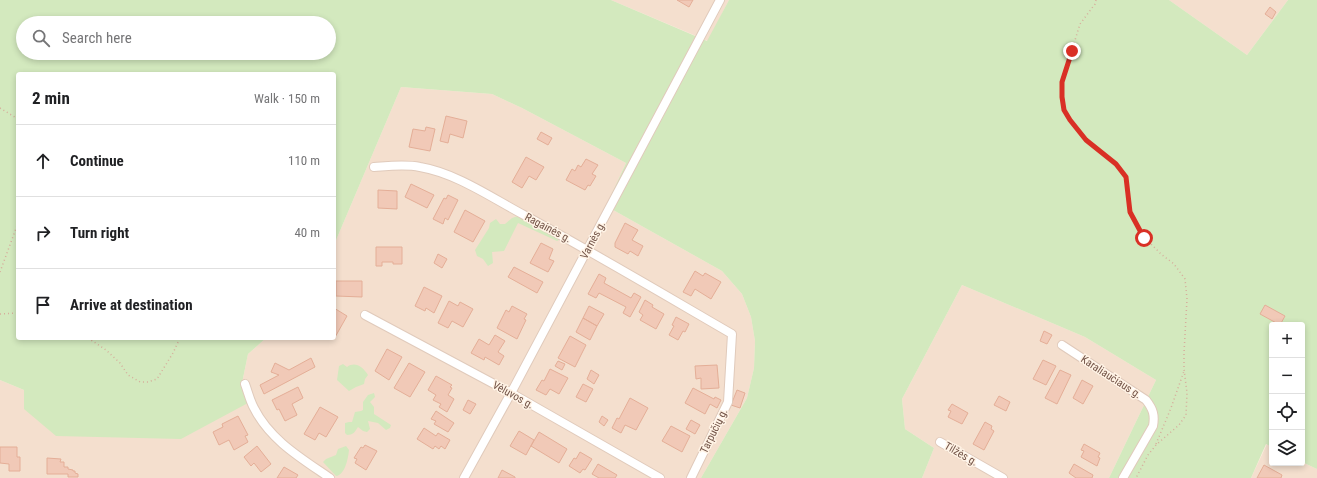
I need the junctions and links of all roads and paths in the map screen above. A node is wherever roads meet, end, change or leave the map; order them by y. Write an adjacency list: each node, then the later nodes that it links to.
1 (720, 0): 7 (street, Varnės g.)
2 (1096, 0): 16 (path)
3 (0, 108): 4 (path)
4 (16, 118)
5 (374, 167): 7 (street, Ragainės g.)
6 (16, 228): 8 (path)
7 (587, 250): 12 (street, Ragainės g.); 18 (street, Varnės g.)
8 (0, 272)
9 (16, 313): 10 (path)
10 (0, 314)
11 (365, 315): 18 (street, Vėluvos g.)
12 (732, 334): 24 (street, Tarpučių g.)
13 (91, 340): 14 (path)
14 (179, 340)
15 (1062, 345): 26 (street, Karaliaučiaus g.)
16 (1184, 369): 20 (path); 20 (path)
17 (245, 384): 21 (street)
18 (511, 393): 22 (street, Varnės g.); 23 (street, Vėluvos g.)
19 (940, 442): 25 (street, Tilžės g.)
20 (1156, 445): 27 (path)
21 (330, 478)
22 (464, 478)
23 (660, 478)
24 (691, 478)
25 (1003, 478)
26 (1123, 478)
27 (1136, 478)

